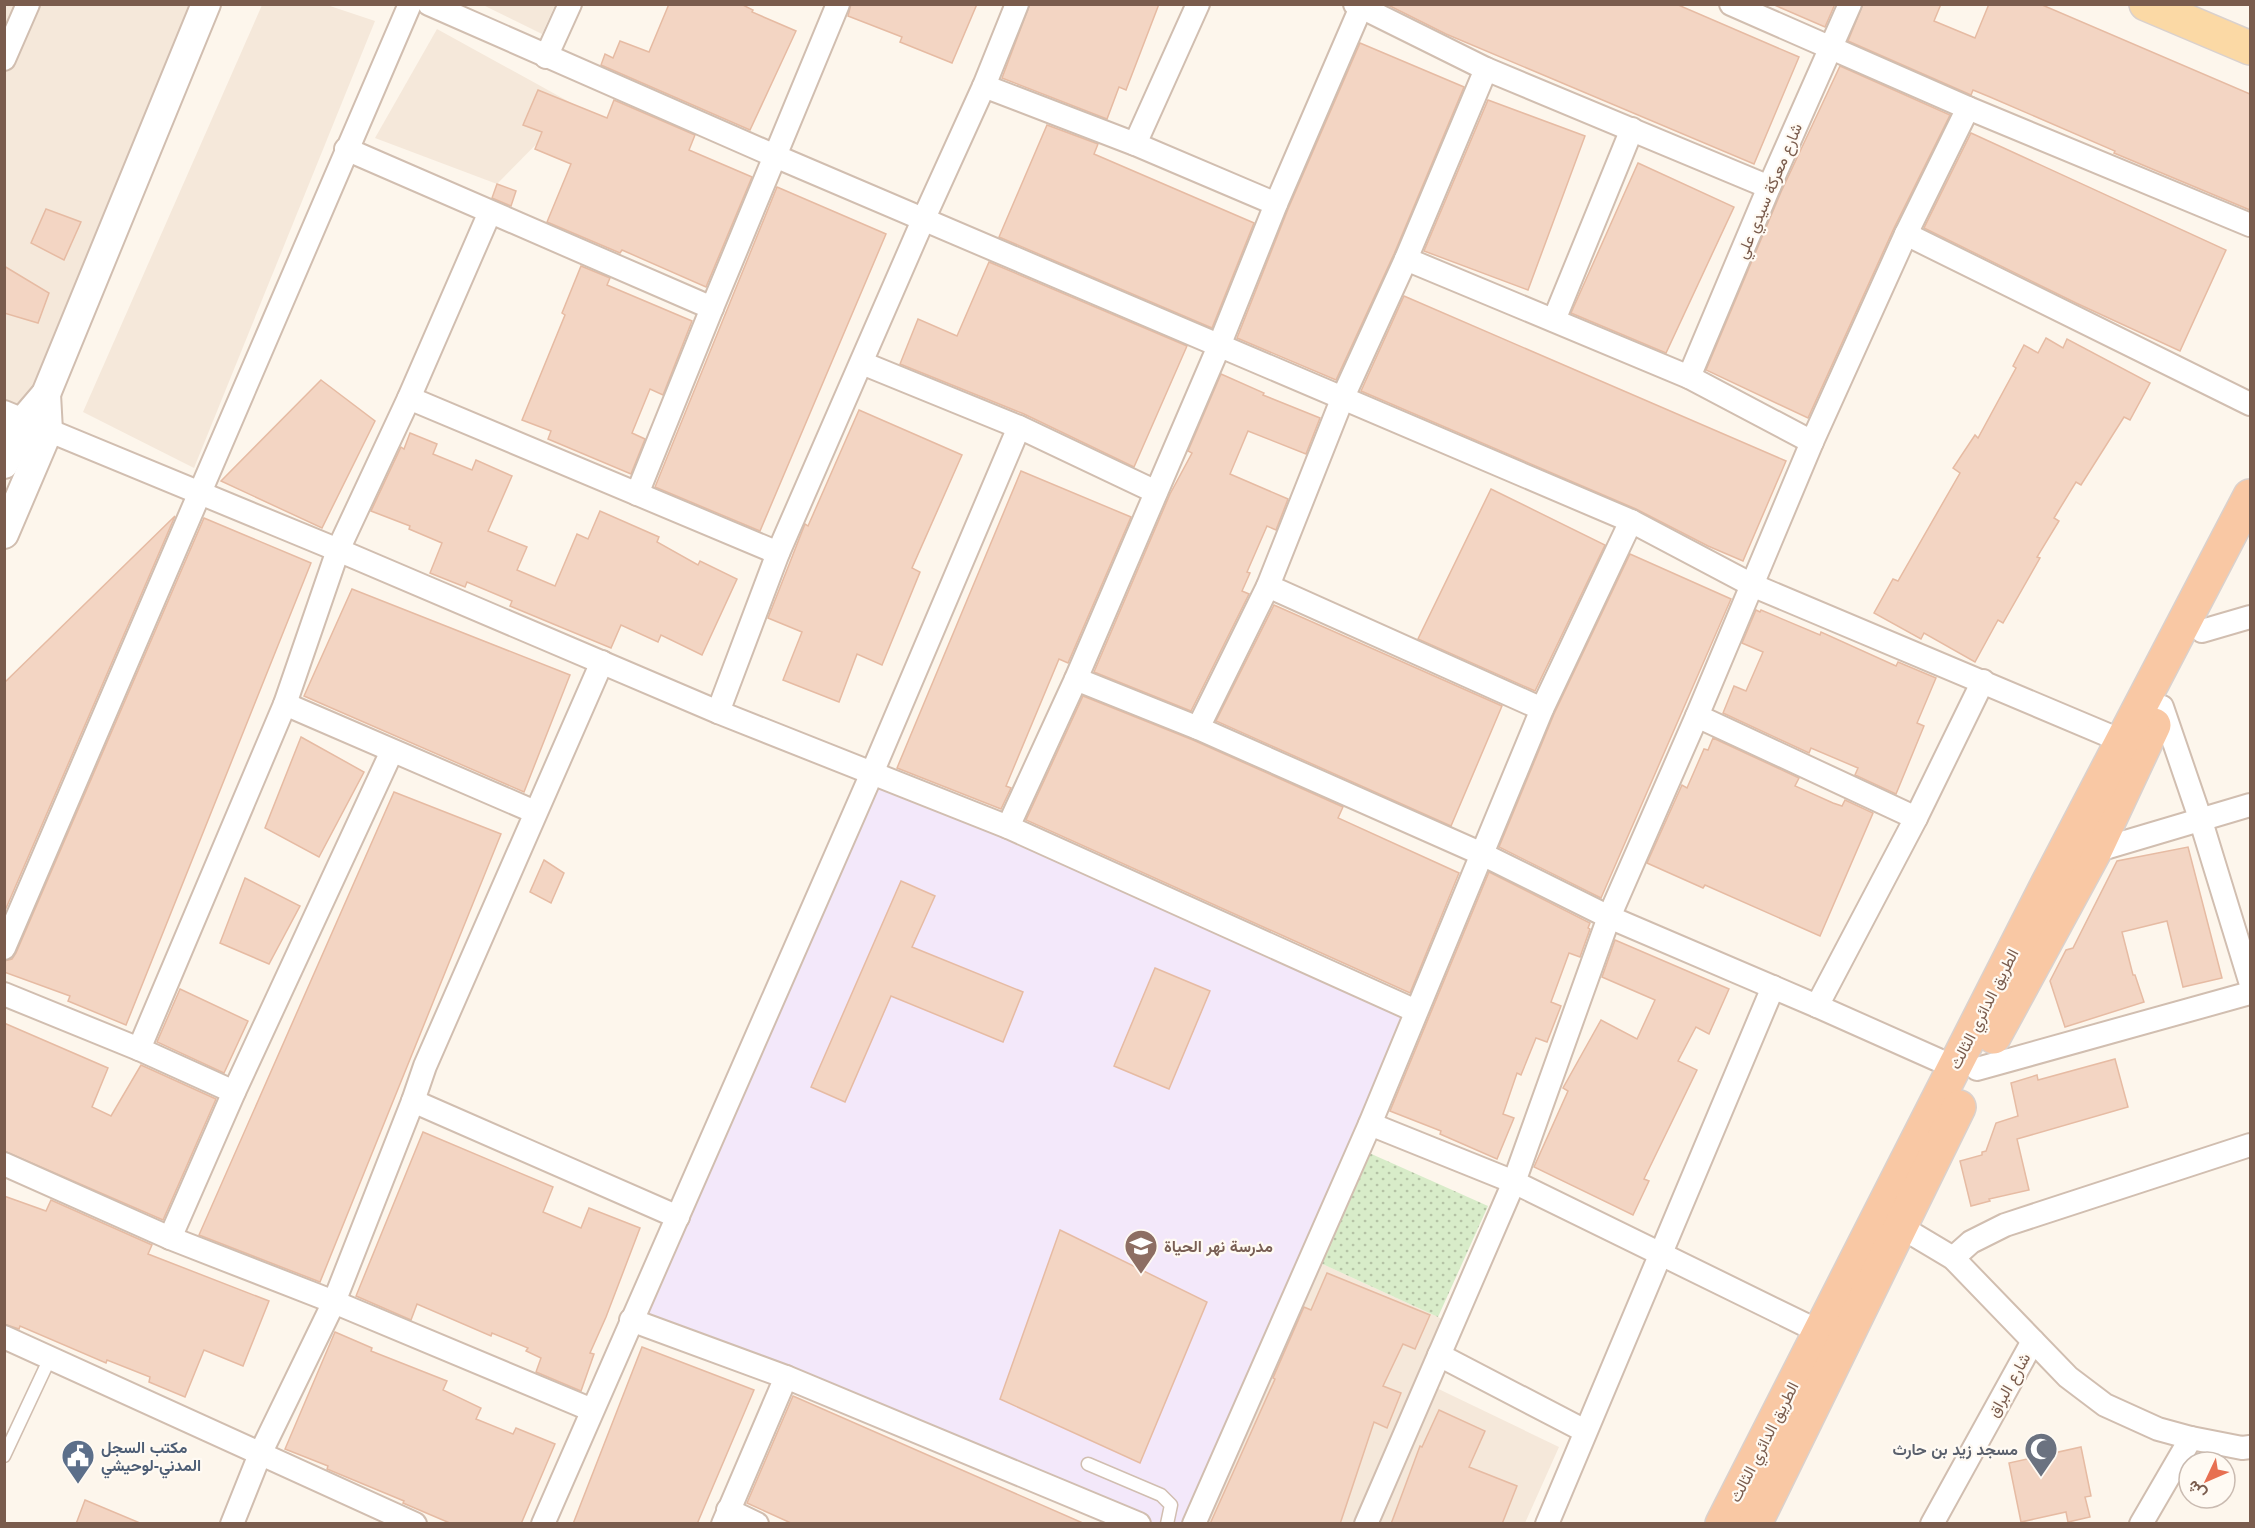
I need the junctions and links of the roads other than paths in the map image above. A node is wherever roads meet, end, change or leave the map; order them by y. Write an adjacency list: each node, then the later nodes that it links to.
1 (206, 4): 39 (street)
2 (410, 4): 22 (street)
3 (429, 4): 15 (street)
4 (570, 4): 15 (street)
5 (838, 4): 23 (street)
6 (1017, 4): 18 (street)
7 (1198, 4): 21 (street)
8 (1731, 4): 14 (street)
9 (1850, 4): 14 (street, شارع معركة سيدي علي)
10 (2146, 4): 13 (main road)
11 (25, 5): 16 (street)
12 (1358, 6): 17 (street); 25 (street)
13 (2250, 48)
14 (1831, 49): 19 (street); 24 (street, شارع معركة سيدي علي)
15 (546, 57): 23 (street)
16 (4, 59)
17 (1486, 69): 20 (street); 30 (street)
18 (984, 86): 21 (street); 27 (street)
19 (1968, 108): 28 (street); 29 (street)
20 (1632, 129): 24 (street); 32 (street)
21 (1135, 144): 25 (street)
22 (346, 149): 26 (street); 44 (street)
23 (775, 156): 27 (street); 31 (street)
24 (1769, 187): 35 (street, شارع معركة سيدي علي)
25 (1276, 204): 33 (street)
26 (490, 212): 31 (street); 36 (street)
27 (924, 218): 33 (street); 34 (street)
28 (2250, 225)
29 (1906, 234): 38 (street); 41 (street)
30 (1406, 259): 32 (street); 37 (street)
31 (712, 308): 45 (street)
32 (1554, 320): 35 (street)
33 (1219, 346): 37 (street); 43 (street)
34 (862, 363): 40 (street); 51 (street)
35 (1689, 377): 41 (street)
36 (409, 398): 45 (street); 50 (street)
37 (1343, 398): 47 (street); 53 (street)
38 (2250, 404)
39 (25, 422): 42 (street); 44 (street); 48 (street)
40 (1019, 427): 43 (street); 67 (street)
41 (1812, 442): 52 (street)
42 (4, 464)
43 (1156, 492): 57 (street)
44 (201, 494): 50 (street); 76 (street)
45 (638, 494): 51 (street)
46 (2250, 496): 65 (highway, الطريق الدائري الثالث)
47 (1631, 521): 52 (street); 61 (street)
48 (4, 534)
49 (2250, 538): 55 (highway, الطريق الدائري الثالث)
50 (338, 550): 56 (street); 59 (street)
51 (778, 553): 62 (street)
52 (1752, 585): 58 (street); 63 (street)
53 (1268, 586): 61 (street); 64 (street)
54 (2250, 617): 55 (street)
55 (2202, 631): 60 (highway, الطريق الدائري الثالث)
56 (602, 662): 62 (street); 69 (street)
57 (1076, 679): 64 (street); 72 (street)
58 (1983, 681): 65 (street); 70 (street)
59 (285, 704): 66 (street); 83 (street)
60 (2162, 708): 71 (street); 73 (highway, الطريق الدائري الثالث)
61 (1542, 709): 74 (street)
62 (718, 712): 67 (street)
63 (1697, 716): 70 (street); 75 (street)
64 (1198, 728): 74 (street)
65 (2122, 741): 84 (highway, الطريق الدائري الثالث)
66 (392, 751): 69 (street); 85 (street)
67 (872, 773): 72 (street); 91 (street)
68 (2250, 805): 71 (street)
69 (534, 812): 86 (street)
70 (1916, 818): 81 (street)
71 (2200, 818): 73 (street); 77 (street)
72 (1008, 827): 82 (street)
73 (2095, 851): 84 (highway, الطريق الدائري الثالث)
74 (1482, 854): 75 (street); 82 (street)
75 (1609, 917): 78 (street); 90 (street)
76 (4, 948)
77 (2250, 981)
78 (1773, 987): 81 (street); 94 (street)
79 (2250, 993): 84 (street)
80 (4, 994): 83 (street)
81 (1817, 1006): 84 (street)
82 (1416, 1011): 87 (street)
83 (139, 1049): 85 (street)
84 (1966, 1068): 92 (highway, الطريق الدائري الثالث); 98 (highway, الطريق الدائري الثالث)
85 (234, 1092): 93 (street)
86 (413, 1101): 91 (street); 96 (street)
87 (1370, 1124): 90 (street); 119 (street)
88 (2250, 1145): 95 (street)
89 (4, 1164): 93 (street)
90 (1514, 1182): 94 (street); 101 (street)
91 (678, 1217): 97 (street)
92 (1901, 1227): 95 (street); 123 (highway, الطريق الدائري الثالث)
93 (170, 1238): 96 (street)
94 (1661, 1253): 98 (street); 105 (street)
95 (1953, 1258): 100 (street)
96 (334, 1302): 104 (street); 108 (street)
97 (631, 1320): 103 (street); 104 (street)
98 (1820, 1332): 122 (highway, الطريق الدائري الثالث)
99 (4, 1337): 102 (street)
100 (2033, 1341): 106 (street); 112 (street, شارع البراق)
101 (1439, 1355): 105 (street); 120 (street)
102 (50, 1358): 108 (street); 109 (lane)
103 (786, 1377): 111 (street); 117 (street)
104 (592, 1410): 115 (street)
105 (1585, 1431): 121 (street)
106 (2191, 1438): 107 (street); 124 (street)
107 (2250, 1448)
108 (260, 1454): 113 (street); 114 (street)
109 (4, 1456)
110 (1088, 1464): 118 (lane)
111 (725, 1517): 116 (street)
112 (1939, 1521)
113 (232, 1524)
114 (415, 1524)
115 (543, 1524)
116 (757, 1524)
117 (1139, 1524)
118 (1167, 1524)
119 (1194, 1524)
120 (1366, 1524)
121 (1547, 1524)
122 (1722, 1524)
123 (1755, 1524)
124 (2141, 1524)

